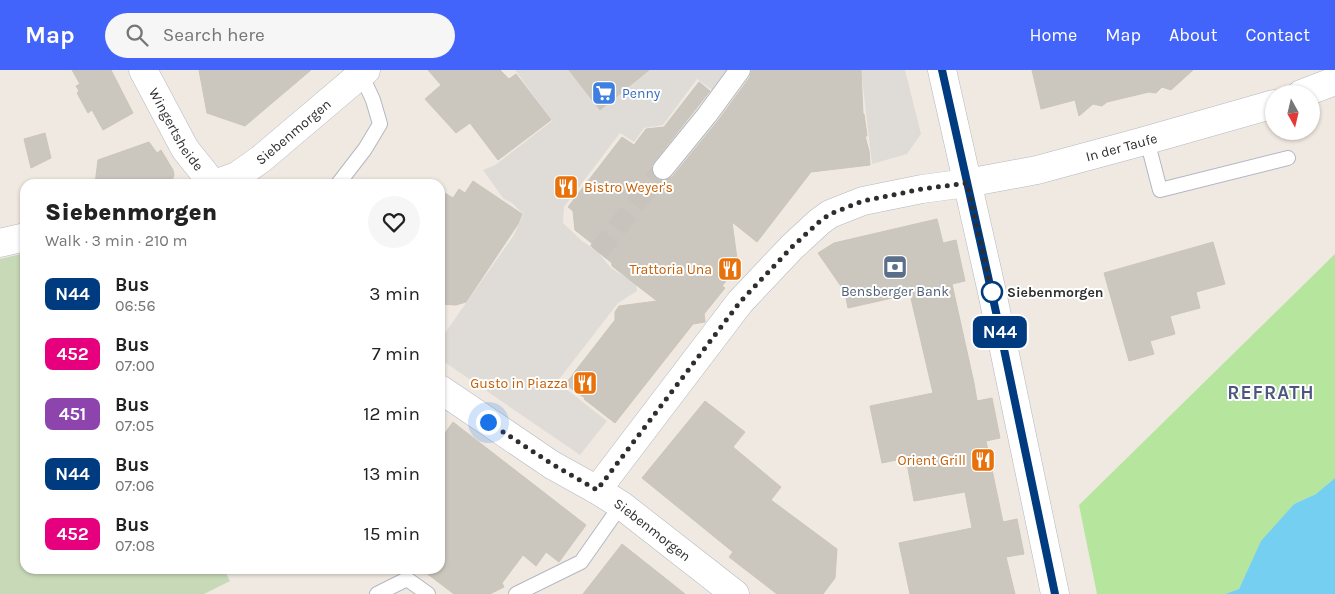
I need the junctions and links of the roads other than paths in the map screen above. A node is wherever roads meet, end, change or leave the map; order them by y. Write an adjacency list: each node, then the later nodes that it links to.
1 (143, 70): 11 (street, Wingertsheide)
2 (740, 70): 10 (street)
3 (942, 70): 14 (street)
4 (363, 72): 12 (street, Siebenmorgen); 13 (lane)
5 (1335, 81): 6 (street)
6 (1320, 87)
7 (1265, 107): 8 (street, In der Taufe)
8 (1147, 140): 9 (lane); 14 (street, In der Taufe)
9 (1288, 158)
10 (663, 169)
11 (210, 179)
12 (228, 179)
13 (342, 179)
14 (967, 183): 18 (street, In der Taufe); 24 (street)
15 (20, 238): 16 (street)
16 (0, 243)
17 (445, 392): 18 (street, Siebenmorgen)
18 (597, 490): 19 (street, Siebenmorgen)
19 (621, 505): 22 (lane); 23 (street, Siebenmorgen)
20 (376, 594): 21 (lane)
21 (428, 594)
22 (516, 594)
23 (734, 594)
24 (1056, 594)

